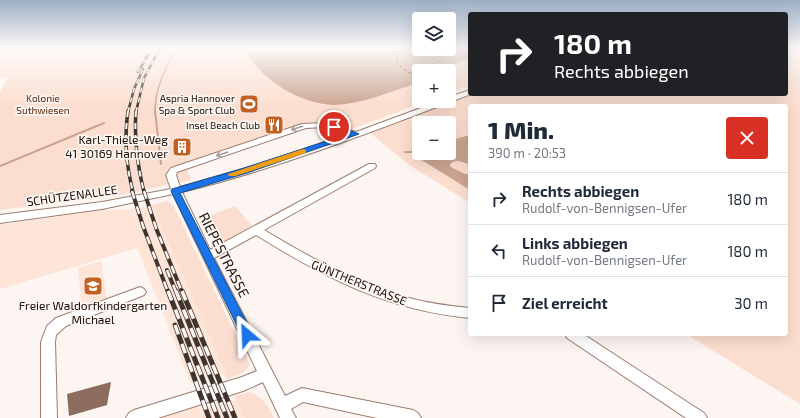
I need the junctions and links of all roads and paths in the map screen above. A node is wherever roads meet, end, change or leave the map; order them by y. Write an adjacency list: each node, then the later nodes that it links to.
1 (468, 93): 2 (street, SCHÜTZENALLEE)
2 (456, 98)
3 (427, 108): 4 (street, SCHÜTZENALLEE)
4 (352, 133): 6 (street, SCHÜTZENALLEE); 6 (street, one-way to 6)
5 (372, 166): 8 (street)
6 (175, 191): 7 (street, SCHÜTZENALLEE); 9 (street, RIEPESTRASSE)
7 (0, 219)
8 (256, 230): 9 (street); 11 (street, GÜNTHERSTRASSE)
9 (208, 256): 13 (street, RIEPESTRASSE)
10 (140, 292): 15 (street)
11 (468, 313)
12 (575, 336): 18 (street)
13 (266, 374): 14 (street, RIEPESTRASSE); 16 (street)
14 (285, 412): 17 (street)
15 (49, 418)
16 (134, 418)
17 (413, 418)
18 (699, 418)

